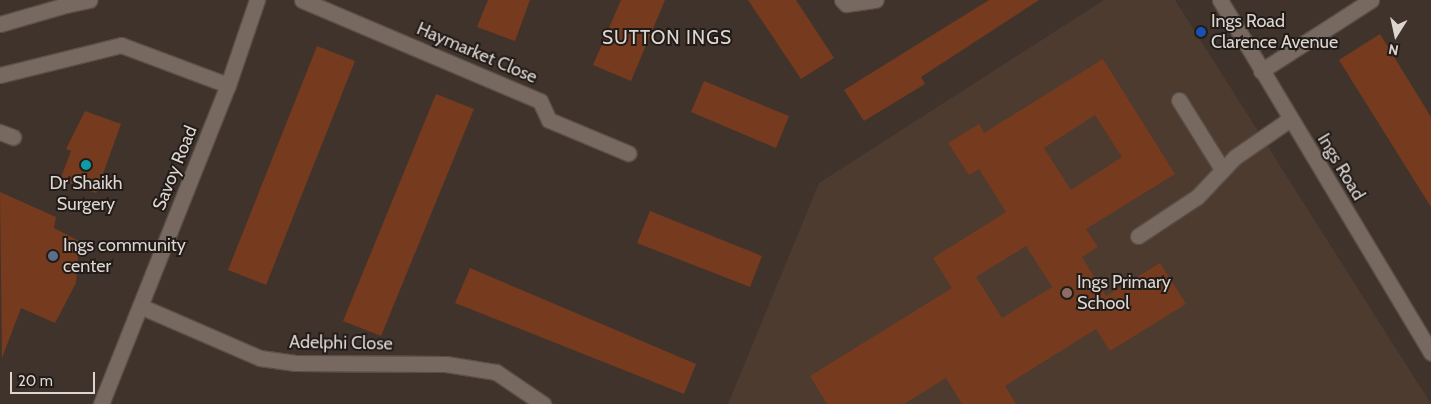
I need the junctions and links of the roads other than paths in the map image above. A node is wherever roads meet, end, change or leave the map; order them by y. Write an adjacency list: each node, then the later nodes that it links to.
1 (89, 0): 8 (street)
2 (257, 0): 12 (street, Savoy Road)
3 (302, 0): 15 (street, Haymarket Close)
4 (842, 0): 5 (street)
5 (876, 0)
6 (1220, 0): 10 (street, Ings Road)
7 (1372, 0): 10 (street)
8 (65, 3): 9 (street)
9 (0, 24)
10 (1261, 71): 14 (street, Ings Road)
11 (0, 74): 12 (street)
12 (228, 85): 18 (street, Savoy Road)
13 (1179, 100): 16 (street)
14 (1290, 119): 16 (street); 19 (street, Ings Road)
15 (628, 153)
16 (1222, 169): 17 (street)
17 (1138, 236)
18 (140, 306): 20 (street, Savoy Road); 21 (street, Adelphi Close)
19 (1431, 353)
20 (101, 404)
21 (543, 404)

